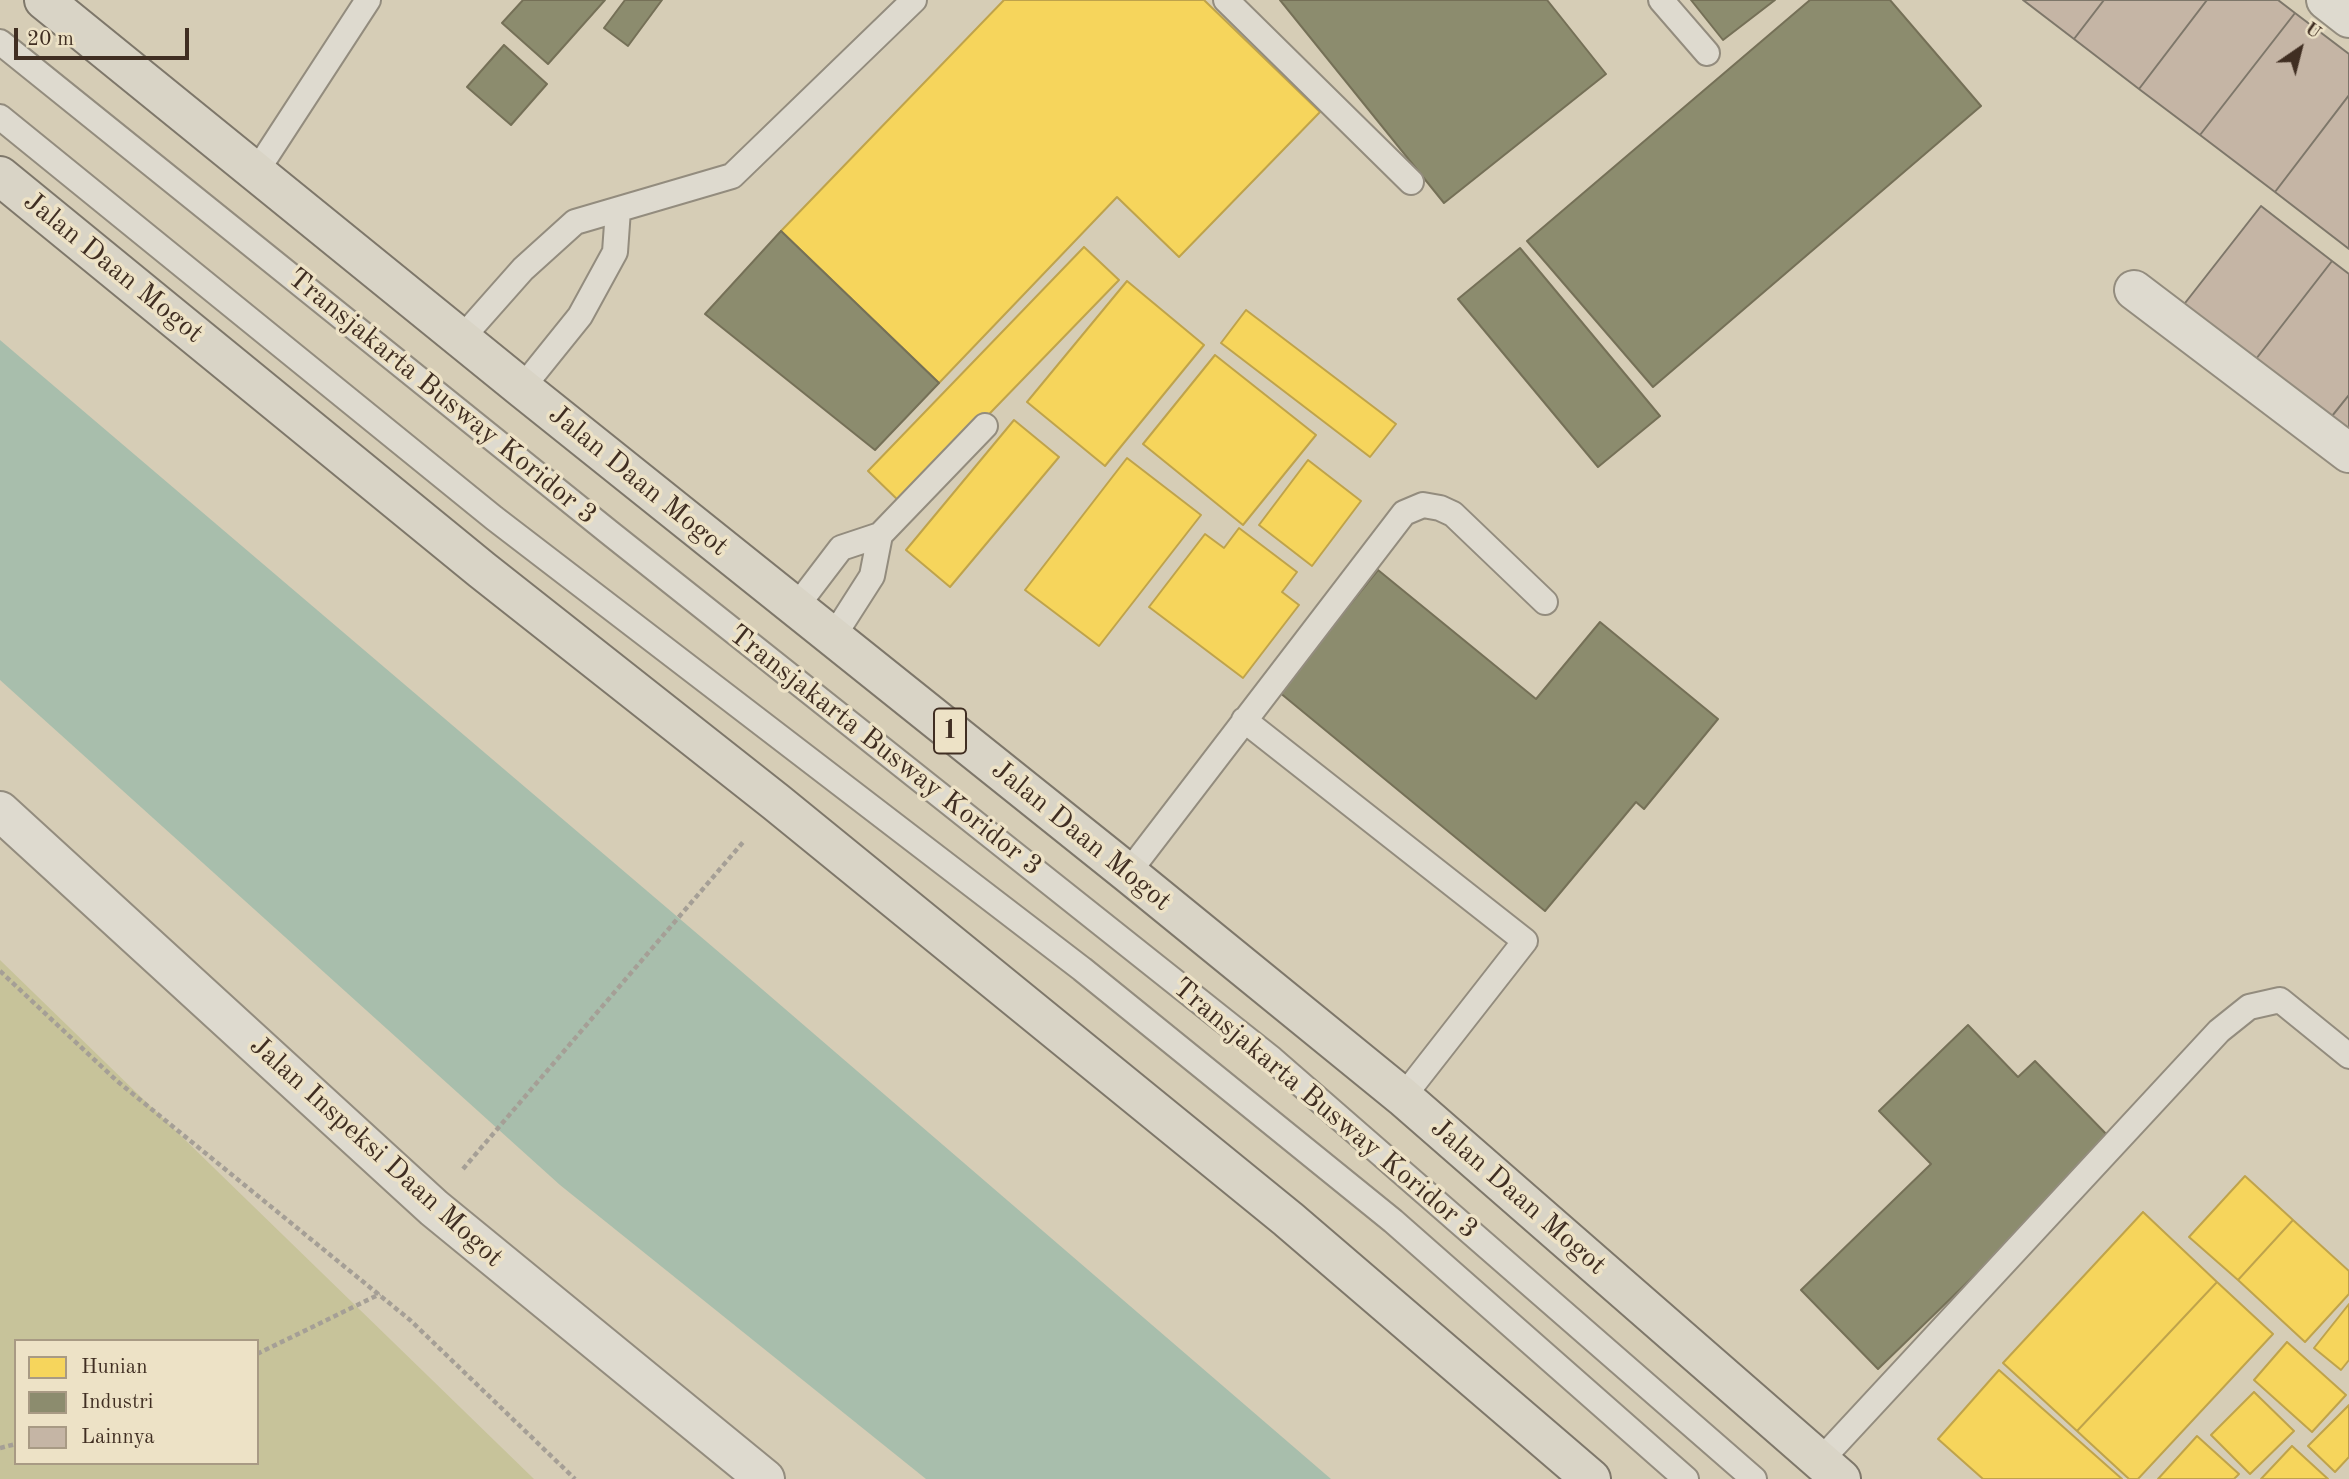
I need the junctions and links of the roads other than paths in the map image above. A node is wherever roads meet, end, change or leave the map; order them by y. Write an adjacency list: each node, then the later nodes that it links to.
1 (44, 0): 11 (highway, Jalan Daan Mogot / 1)
2 (368, 0): 11 (lane)
3 (1226, 0): 13 (lane)
4 (1661, 0): 9 (lane)
5 (2326, 0): 7 (street)
6 (909, 2): 14 (lane)
7 (2349, 18)
8 (0, 42): 33 (lane, Transjakarta Busway Koridor 3)
9 (1707, 53)
10 (0, 117): 32 (lane, Transjakarta Busway Koridor 3)
11 (256, 172): 16 (highway, Jalan Daan Mogot / 1)
12 (0, 176): 31 (highway, Jalan Daan Mogot)
13 (1411, 182)
14 (618, 209): 16 (lane); 17 (lane)
15 (2134, 290): 19 (street)
16 (461, 338): 17 (highway, Jalan Daan Mogot / 1)
17 (522, 388): 22 (highway, Jalan Daan Mogot / 1)
18 (985, 426): 20 (lane)
19 (2349, 453)
20 (880, 535): 22 (lane); 23 (lane)
21 (1545, 603): 24 (lane)
22 (796, 607): 23 (highway, Jalan Daan Mogot / 1)
23 (833, 637): 26 (highway, Jalan Daan Mogot / 1)
24 (1244, 720): 26 (lane); 28 (lane)
25 (0, 811): 30 (street, Jalan Inspeksi Daan Mogot)
26 (1128, 873): 28 (highway, Jalan Daan Mogot / 1)
27 (2349, 1056): 29 (lane)
28 (1403, 1097): 29 (highway, Jalan Daan Mogot / 1)
29 (1830, 1470)
30 (765, 1479)
31 (1591, 1479)
32 (1686, 1479)
33 (1754, 1479)

